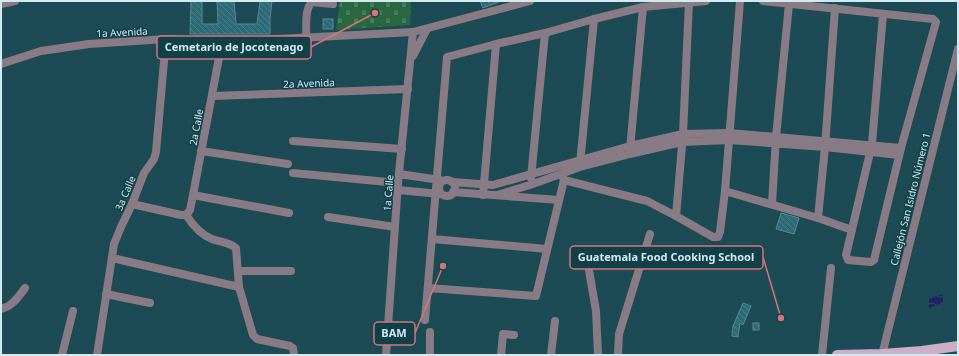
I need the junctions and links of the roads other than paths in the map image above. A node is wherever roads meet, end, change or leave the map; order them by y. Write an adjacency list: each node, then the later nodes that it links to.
1 (15, 1): 7 (street)
2 (530, 1): 14 (street, 1a Avenida)
3 (706, 1): 6 (street)
4 (740, 1): 26 (street)
5 (763, 1): 9 (street)
6 (689, 2): 10 (street); 27 (street)
7 (2, 3)
8 (333, 4): 17 (street)
9 (789, 4): 11 (street); 29 (street)
10 (643, 7): 13 (street); 33 (street)
11 (835, 8): 12 (street); 30 (street)
12 (883, 14): 31 (street); 35 (street)
13 (594, 19): 16 (street); 36 (street)
14 (427, 29): 15 (street, 1a Avenida); 22 (street)
15 (414, 32): 17 (street, 1a Avenida); 22 (street, 1a Calle)
16 (545, 33): 20 (street); 40 (street)
17 (306, 37): 19 (street, 1a Avenida)
18 (166, 39): 19 (street, 1a Avenida); 23 (street, 1a Avenida); 54 (street, 3a Calle)
19 (222, 42): 25 (street, 2a Calle)
20 (496, 44): 42 (street); 44 (street)
21 (958, 49): 97 (street, Callejón San Isidro Número 1)
22 (411, 58): 24 (street, 1a Calle)
23 (1, 64)
24 (408, 89): 25 (street, 2a Avenida); 32 (street, 1a Calle)
25 (212, 96): 34 (street, 2a Calle)
26 (729, 136): 27 (street); 29 (street); 47 (street)
27 (683, 138): 33 (street); 58 (street)
28 (293, 140): 32 (street)
29 (776, 140): 30 (street); 55 (street)
30 (825, 144): 31 (street); 60 (street)
31 (871, 148): 35 (street); 62 (street)
32 (402, 149): 39 (street, 1a Calle)
33 (630, 150): 36 (street)
34 (201, 151): 37 (street); 50 (street, 2a Calle)
35 (900, 151): 62 (street)
36 (580, 163): 40 (street); 41 (street)
37 (288, 164)
38 (293, 172): 46 (street)
39 (399, 174): 42 (street); 46 (street, 1a Calle)
40 (531, 174): 44 (street); 45 (street)
41 (563, 178): 45 (street); 53 (street); 58 (street)
42 (440, 179): 43 (street); 49 (street)
43 (452, 182): 44 (street); 48 (street)
44 (484, 185): 51 (street)
45 (530, 185): 52 (street)
46 (398, 187): 49 (street); 61 (street, 1a Calle)
47 (725, 191): 55 (street); 58 (street)
48 (453, 192): 49 (street); 51 (street)
49 (439, 194): 64 (street)
50 (193, 195): 56 (street); 57 (street, 2a Calle)
51 (483, 195): 52 (street)
52 (497, 195): 53 (street)
53 (559, 200): 65 (street)
54 (132, 204): 57 (street); 66 (street, 3a Calle)
55 (772, 204): 60 (street)
56 (289, 213)
57 (186, 214): 69 (street)
58 (676, 216)
59 (328, 217): 61 (street)
60 (818, 218): 62 (street)
61 (395, 227): 87 (street, 1a Calle)
62 (852, 230)
63 (650, 234): 92 (street)
64 (432, 240): 65 (street); 73 (street)
65 (547, 249): 73 (street)
66 (112, 258): 71 (street); 74 (street, 3a Calle)
67 (831, 268): 93 (street)
68 (589, 270): 91 (street)
69 (238, 271): 70 (street); 71 (street)
70 (291, 272)
71 (239, 287): 86 (street)
72 (25, 288): 76 (street)
73 (428, 288): 78 (street)
74 (106, 294): 75 (street); 85 (street, 3a Calle)
75 (150, 302)
76 (1, 309)
77 (73, 310): 84 (street)
78 (425, 320)
79 (555, 321): 90 (street)
80 (430, 332): 88 (street)
81 (514, 335): 89 (street)
82 (958, 346): 83 (main road)
83 (939, 352): 97 (main road)
84 (62, 355)
85 (97, 355)
86 (294, 355)
87 (386, 355)
88 (430, 355)
89 (501, 355)
90 (551, 355)
91 (598, 355)
92 (618, 355)
93 (822, 355)
94 (837, 355): 95 (main road)
95 (848, 355): 96 (main road)
96 (860, 355): 97 (main road)
97 (882, 355)

